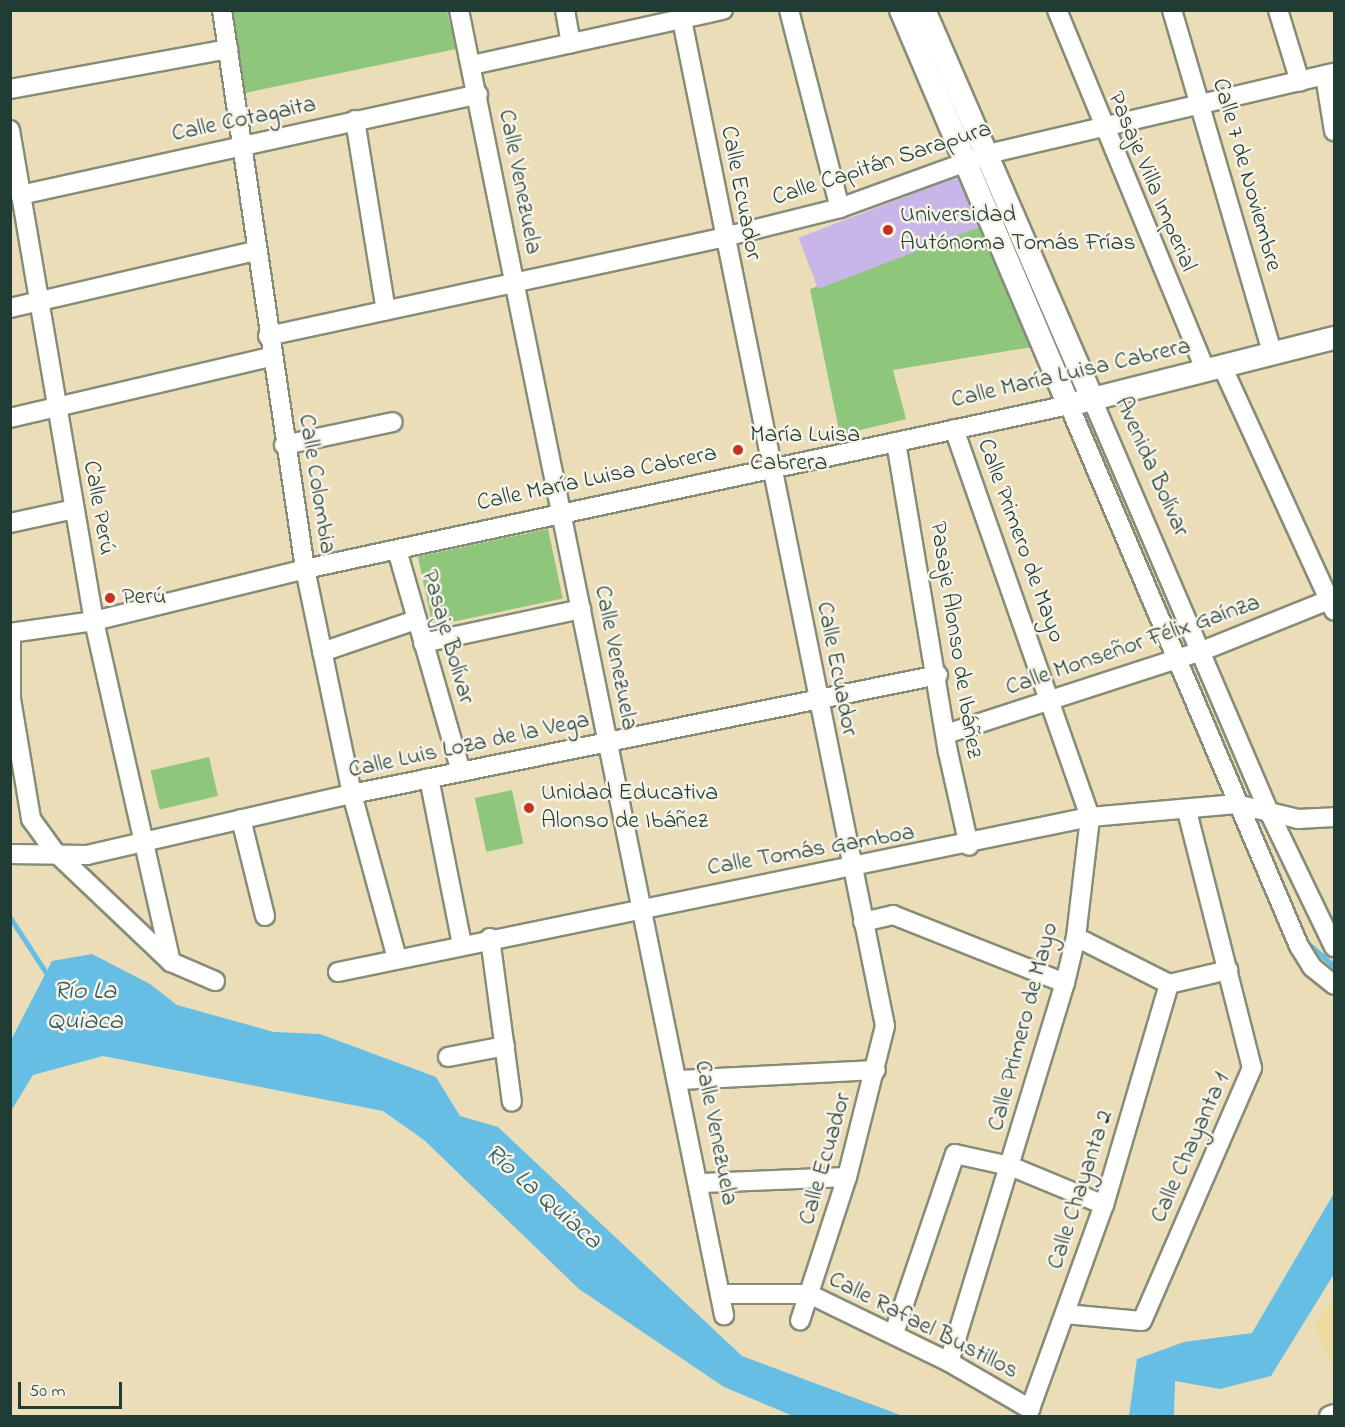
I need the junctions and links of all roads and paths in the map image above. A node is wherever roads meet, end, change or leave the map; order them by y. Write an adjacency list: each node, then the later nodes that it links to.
1 (222, 10): 13 (street, Calle Colombia)
2 (459, 10): 14 (street, Calle Venezuela)
3 (565, 10): 12 (street)
4 (723, 10): 11 (street)
5 (789, 10): 28 (street)
6 (901, 10): 26 (main road, Avenida Bolívar)
7 (924, 10): 25 (main road, Avenida Bolívar)
8 (1057, 10): 21 (street, Pasaje Villa Imperial)
9 (1172, 10): 19 (street, Calle 7 de Noviembre)
10 (1278, 10): 16 (street)
11 (681, 15): 12 (street); 29 (street, Calle Ecuador)
12 (572, 43): 14 (street)
13 (228, 49): 17 (street); 24 (street, Calle Colombia)
14 (472, 65): 18 (street, Calle Venezuela)
15 (1330, 75): 16 (street, Calle Capitán Sarapura); 23 (street)
16 (1300, 82): 19 (street, Calle Capitán Sarapura)
17 (10, 88)
18 (478, 94): 20 (street, Calle Cotagaita); 31 (street, Calle Venezuela)
19 (1202, 106): 21 (street, Calle Capitán Sarapura); 37 (street, Calle 7 de Noviembre)
20 (355, 120): 24 (street, Calle Cotagaita); 34 (street)
21 (1101, 129): 25 (street, Calle Capitán Sarapura); 39 (street, Pasaje Villa Imperial)
22 (10, 130): 27 (street, Calle Perú)
23 (1335, 131)
24 (242, 144): 27 (street, Calle Cotagaita); 30 (street, Calle Colombia)
25 (988, 154): 26 (street, Calle Capitán Sarapura); 40 (main road, Avenida Bolívar)
26 (966, 162): 28 (street, Calle Capitán Sarapura); 41 (main road, Avenida Bolívar)
27 (18, 204): 32 (street, Calle Perú)
28 (840, 208): 29 (street, Calle Capitán Sarapura)
29 (724, 237): 31 (street, Calle Capitán Sarapura); 48 (street, Calle Ecuador)
30 (255, 251): 32 (street); 35 (street, Calle Colombia)
31 (513, 283): 34 (street, Calle Capitán Sarapura); 50 (street, Calle Venezuela)
32 (36, 302): 33 (street); 42 (street, Calle Perú)
33 (10, 308)
34 (386, 311): 35 (street, Calle Capitán Sarapura)
35 (268, 336): 38 (street, Calle Colombia)
36 (1335, 338): 37 (main road, Calle María Luisa Cabrera)
37 (1272, 352): 39 (main road, Calle María Luisa Cabrera)
38 (271, 357): 42 (street); 47 (street, Calle Colombia)
39 (1214, 368): 40 (main road, Calle María Luisa Cabrera); 54 (street)
40 (1092, 399): 41 (main road, Calle María Luisa Cabrera); 60 (street, Avenida Bolívar)
41 (1069, 405): 45 (street, Calle María Luisa Cabrera); 62 (street, Avenida Bolívar)
42 (55, 408): 43 (street); 49 (street, Calle Perú)
43 (10, 418)
44 (393, 422): 47 (street)
45 (954, 429): 46 (street, Calle María Luisa Cabrera); 65 (street, Calle Primero de Mayo)
46 (896, 442): 48 (street, Calle María Luisa Cabrera); 63 (street, Pasaje Alonso de Ibáñez)
47 (284, 445): 53 (street, Calle Colombia)
48 (772, 468): 50 (street, Calle María Luisa Cabrera); 64 (street, Calle Ecuador)
49 (74, 510): 51 (street); 57 (street, Calle Perú)
50 (561, 515): 52 (street, Calle María Luisa Cabrera); 55 (street, Calle Venezuela)
51 (10, 523)
52 (397, 550): 53 (street, Calle María Luisa Cabrera); 56 (street, Pasaje Bolívar)
53 (305, 569): 57 (street, Calle María Luisa Cabrera); 61 (street, Calle Colombia)
54 (1332, 603): 60 (street, Calle Monseñor Félix Gaínza)
55 (580, 609): 59 (street); 67 (street, Calle Venezuela)
56 (416, 620): 59 (street, Pasaje Bolívar); 61 (street)
57 (94, 621): 58 (street, Calle María Luisa Cabrera); 77 (street, Calle Perú)
58 (11, 633): 79 (street)
59 (423, 643): 68 (street, Pasaje Bolívar)
60 (1202, 651): 62 (street, Calle Monseñor Félix Gaínza); 73 (street, Avenida Bolívar)
61 (322, 652): 70 (street, Calle Colombia)
62 (1175, 659): 65 (street, Calle Monseñor Félix Gaínza); 71 (street, Avenida Bolívar)
63 (938, 675): 64 (street, Calle Luis Loza de la Vega); 66 (street, Pasaje Alonso de Ibáñez)
64 (817, 699): 67 (street, Calle Luis Loza de la Vega); 81 (street, Calle Ecuador)
65 (1053, 702): 66 (street, Calle Monseñor Félix Gaínza); 75 (street, Calle Primero de Mayo)
66 (946, 734): 78 (street, Pasaje Alonso de Ibáñez)
67 (607, 742): 68 (street, Calle Luis Loza de la Vega); 82 (street, Calle Venezuela)
68 (461, 772): 69 (street, Calle Luis Loza de la Vega)
69 (429, 778): 70 (street, Calle Luis Loza de la Vega); 87 (street)
70 (352, 794): 76 (street, Calle Luis Loza de la Vega); 89 (street, Calle Colombia)
71 (1236, 804): 72 (street, Calle Tomás Gamboa); 73 (street); 96 (street, Avenida Bolívar)
72 (1187, 811): 75 (street, Calle Tomás Gamboa); 91 (street, Calle Chayanta 1)
73 (1270, 814): 74 (street); 88 (street, Avenida Bolívar)
74 (1335, 817)
75 (1090, 818): 78 (street, Calle Tomás Gamboa); 85 (street, Calle Primero de Mayo)
76 (241, 819): 77 (street, Calle Luis Loza de la Vega); 83 (street)
77 (142, 841): 79 (street, Calle Luis Loza de la Vega); 90 (street, Calle Perú)
78 (969, 846): 81 (street, Calle Tomás Gamboa)
79 (55, 852): 80 (street, Calle Luis Loza de la Vega); 90 (street)
80 (10, 854)
81 (853, 870): 82 (street, Calle Tomás Gamboa); 84 (street, Calle Ecuador)
82 (640, 906): 86 (street, Calle Tomás Gamboa); 100 (street, Calle Venezuela)
83 (265, 916)
84 (863, 922): 94 (street); 99 (street, Calle Ecuador)
85 (1076, 937): 94 (street, Calle Primero de Mayo); 95 (street)
86 (490, 938): 87 (street, Calle Tomás Gamboa); 97 (street)
87 (462, 944): 89 (street, Calle Tomás Gamboa)
88 (1335, 947)
89 (397, 958): 92 (street, Calle Tomás Gamboa)
90 (171, 962): 93 (street)
91 (1228, 970): 95 (street); 109 (street, Calle Chayanta 1)
92 (338, 972)
93 (214, 981)
94 (1065, 983): 102 (street, Calle Primero de Mayo)
95 (1169, 984): 105 (street, Calle Chayanta 2)
96 (1335, 985)
97 (505, 1046): 98 (street); 101 (street)
98 (448, 1057)
99 (876, 1070): 100 (street); 103 (street, Calle Ecuador)
100 (680, 1080): 104 (street, Calle Venezuela)
101 (512, 1102)
102 (1010, 1166): 105 (street); 111 (street); 112 (street, Calle Primero de Mayo)
103 (847, 1177): 104 (street); 107 (street, Calle Ecuador)
104 (700, 1182): 106 (street, Calle Venezuela)
105 (1104, 1205): 109 (street, Calle Chayanta 2)
106 (720, 1294): 107 (street, Calle Rafael Bustillos); 108 (street, Calle Venezuela)
107 (809, 1294): 110 (street, Calle Ecuador); 111 (street, Calle Rafael Bustillos)
108 (724, 1314)
109 (1065, 1314): 113 (street, Calle Chayanta 2)
110 (800, 1322)
111 (894, 1334): 112 (street, Calle Rafael Bustillos)
112 (949, 1362): 113 (street, Calle Rafael Bustillos)
113 (1030, 1409)
114 (1335, 1414): 115 (street)
115 (1329, 1416)

